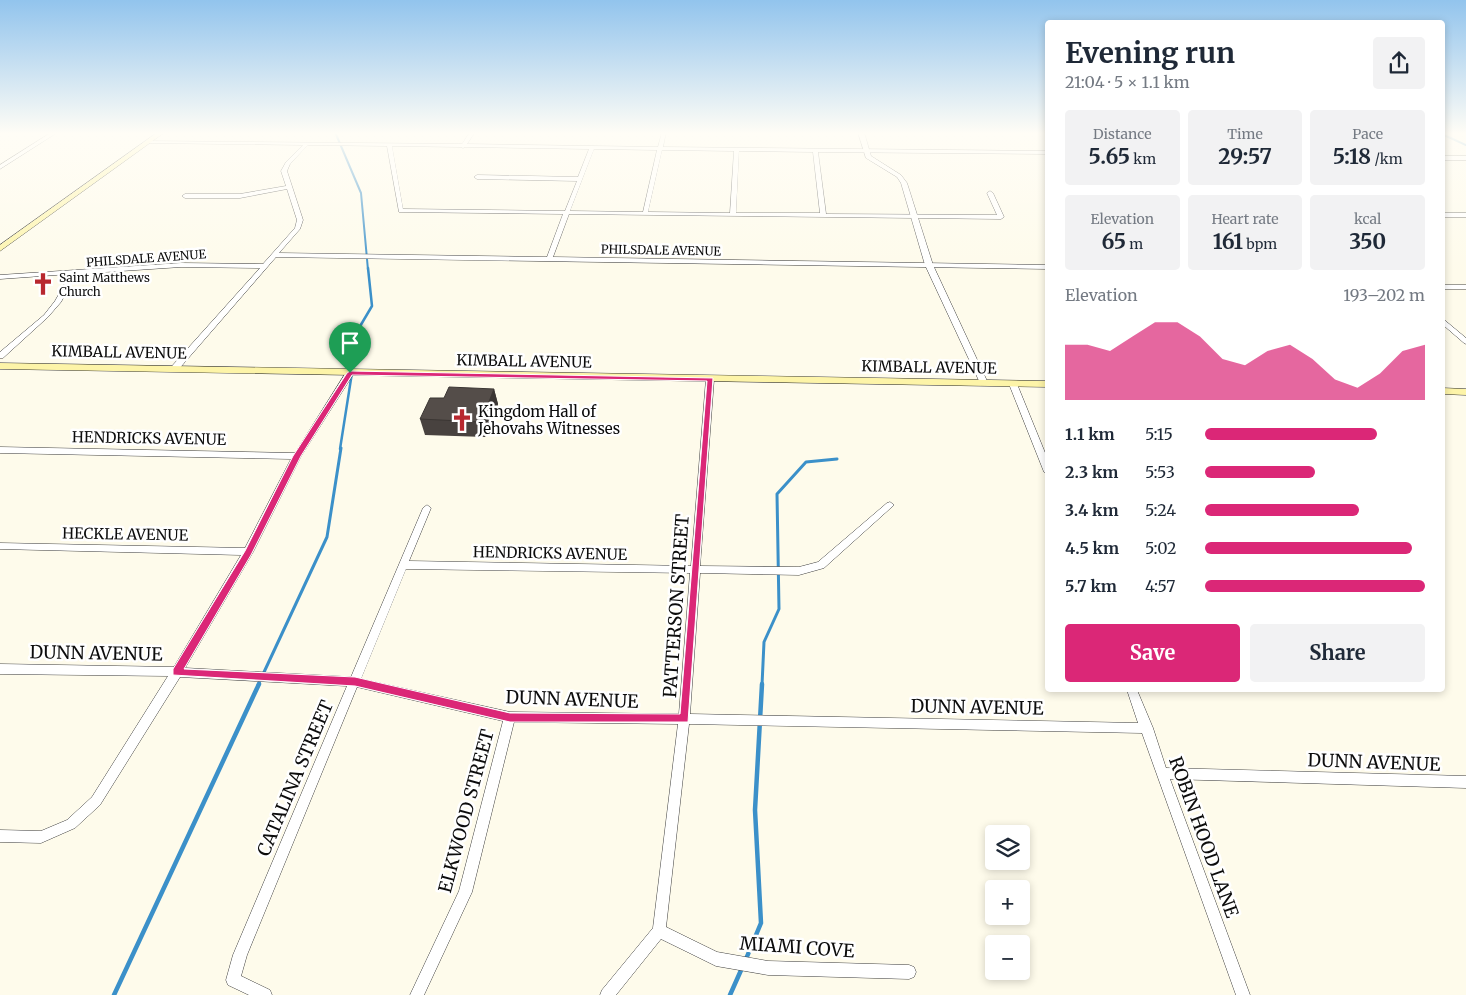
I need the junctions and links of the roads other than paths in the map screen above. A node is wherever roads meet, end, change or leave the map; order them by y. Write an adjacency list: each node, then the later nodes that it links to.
1 (98, 178): 21 (main road)
2 (287, 178): 10 (street)
3 (395, 178): 13 (street)
4 (550, 178): 9 (street)
5 (653, 178): 14 (street)
6 (736, 178): 15 (street)
7 (818, 178): 18 (street)
8 (901, 178): 19 (street)
9 (579, 179): 13 (street)
10 (290, 188): 12 (street); 22 (street)
11 (990, 193): 20 (street)
12 (185, 196)
13 (567, 214): 14 (street); 23 (street)
14 (645, 214): 15 (street)
15 (734, 215): 18 (street)
16 (1445, 215): 17 (street)
17 (1466, 215)
18 (823, 216): 19 (street)
19 (913, 217): 20 (street); 24 (street)
20 (1002, 217)
21 (0, 249)
22 (274, 255): 23 (street, PHILSDALE AVENUE); 25 (street)
23 (550, 259): 24 (street, PHILSDALE AVENUE)
24 (929, 265): 26 (street, PHILSDALE AVENUE); 38 (street)
25 (264, 266): 27 (street, PHILSDALE AVENUE); 35 (street)
26 (1045, 267)
27 (73, 274): 28 (street, PHILSDALE AVENUE); 33 (street)
28 (0, 278)
29 (1445, 287): 30 (street)
30 (1466, 287)
31 (1445, 323): 32 (street)
32 (1466, 342)
33 (0, 356)
34 (0, 366): 35 (main road, KIMBALL AVENUE)
35 (175, 368): 36 (main road, KIMBALL AVENUE)
36 (350, 373): 37 (main road, KIMBALL AVENUE); 44 (street)
37 (710, 379): 38 (main road, KIMBALL AVENUE); 51 (street, PATTERSON STREET)
38 (984, 383): 39 (main road, KIMBALL AVENUE)
39 (1013, 384): 40 (main road, KIMBALL AVENUE); 45 (street)
40 (1045, 384)
41 (1445, 391): 42 (main road)
42 (1466, 392)
43 (0, 450): 44 (street, HENDRICKS AVENUE)
44 (297, 456): 49 (street)
45 (1045, 464)
46 (890, 505): 51 (street, HENDRICKS AVENUE)
47 (428, 508): 50 (street, CATALINA STREET)
48 (0, 546): 49 (street, HECKLE AVENUE)
49 (248, 552): 53 (street)
50 (405, 565): 51 (street, HENDRICKS AVENUE); 54 (street, CATALINA STREET)
51 (696, 571): 57 (street, PATTERSON STREET)
52 (0, 669): 53 (street, DUNN AVENUE)
53 (177, 672): 54 (street, DUNN AVENUE); 61 (street)
54 (355, 682): 56 (street, DUNN AVENUE); 64 (street, CATALINA STREET)
55 (1133, 692): 58 (street, ROBIN HOOD LANE)
56 (510, 717): 57 (street, DUNN AVENUE); 65 (street, ELKWOOD STREET)
57 (684, 719): 58 (street, DUNN AVENUE); 62 (street, PATTERSON STREET)
58 (1147, 728): 59 (street, ROBIN HOOD LANE)
59 (1162, 773): 60 (street, DUNN AVENUE); 67 (street, ROBIN HOOD LANE)
60 (1466, 782)
61 (0, 836)
62 (659, 931): 63 (street, MIAMI COVE); 66 (street)
63 (910, 972)
64 (265, 995)
65 (417, 995)
66 (607, 995)
67 (1243, 995)

